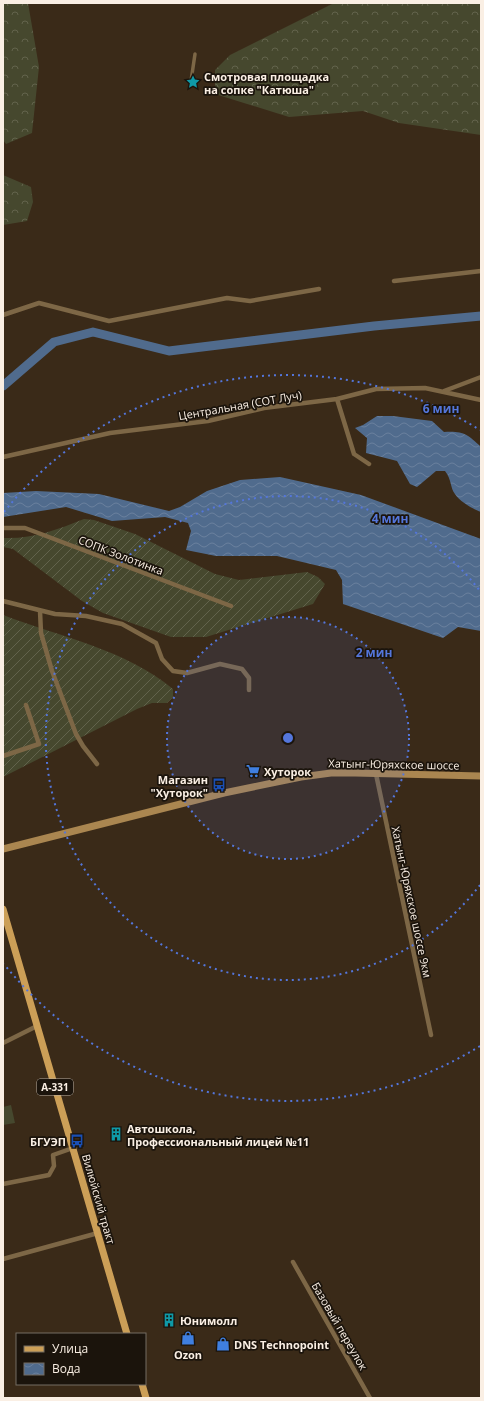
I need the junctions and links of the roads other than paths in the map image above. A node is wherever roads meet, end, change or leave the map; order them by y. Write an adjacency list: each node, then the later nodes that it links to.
1 (196, 54): 2 (street)
2 (193, 82)
3 (481, 271): 4 (street)
4 (394, 281)
5 (318, 289): 6 (street)
6 (3, 315)
7 (481, 377): 8 (street)
8 (444, 391): 9 (street, Центральная (СОТ Луч)); 10 (street, Центральная (СОТ Луч))
9 (337, 399): 11 (street, Центральная (СОТ Луч)); 12 (street)
10 (481, 400)
11 (3, 457)
12 (369, 464)
13 (3, 528): 15 (street, СОПК Золотинка)
14 (3, 600): 16 (street)
15 (231, 606)
16 (40, 611): 17 (street); 20 (street)
17 (249, 690)
18 (26, 704): 19 (street)
19 (3, 756)
20 (97, 764)
21 (376, 774): 22 (main road, Хатынг-Юряхское шоссе); 23 (main road, Хатынг-Юряхское шоссе); 26 (street, Хатынг-Юряхское шоссе 9км)
22 (481, 776)
23 (3, 849)
24 (3, 909): 25 (main road, Вилюйский тракт / А-331)
25 (37, 1026): 27 (street); 28 (main road, Вилюйский тракт / А-331)
26 (431, 1035)
27 (3, 1043)
28 (73, 1148): 29 (street); 30 (main road, Вилюйский тракт / А-331)
29 (3, 1184)
30 (98, 1233): 31 (street); 33 (main road, Вилюйский тракт / А-331)
31 (3, 1259)
32 (293, 1262): 36 (street, Базовый переулок)
33 (127, 1333)
34 (142, 1385): 35 (main road)
35 (146, 1398)
36 (370, 1398)

